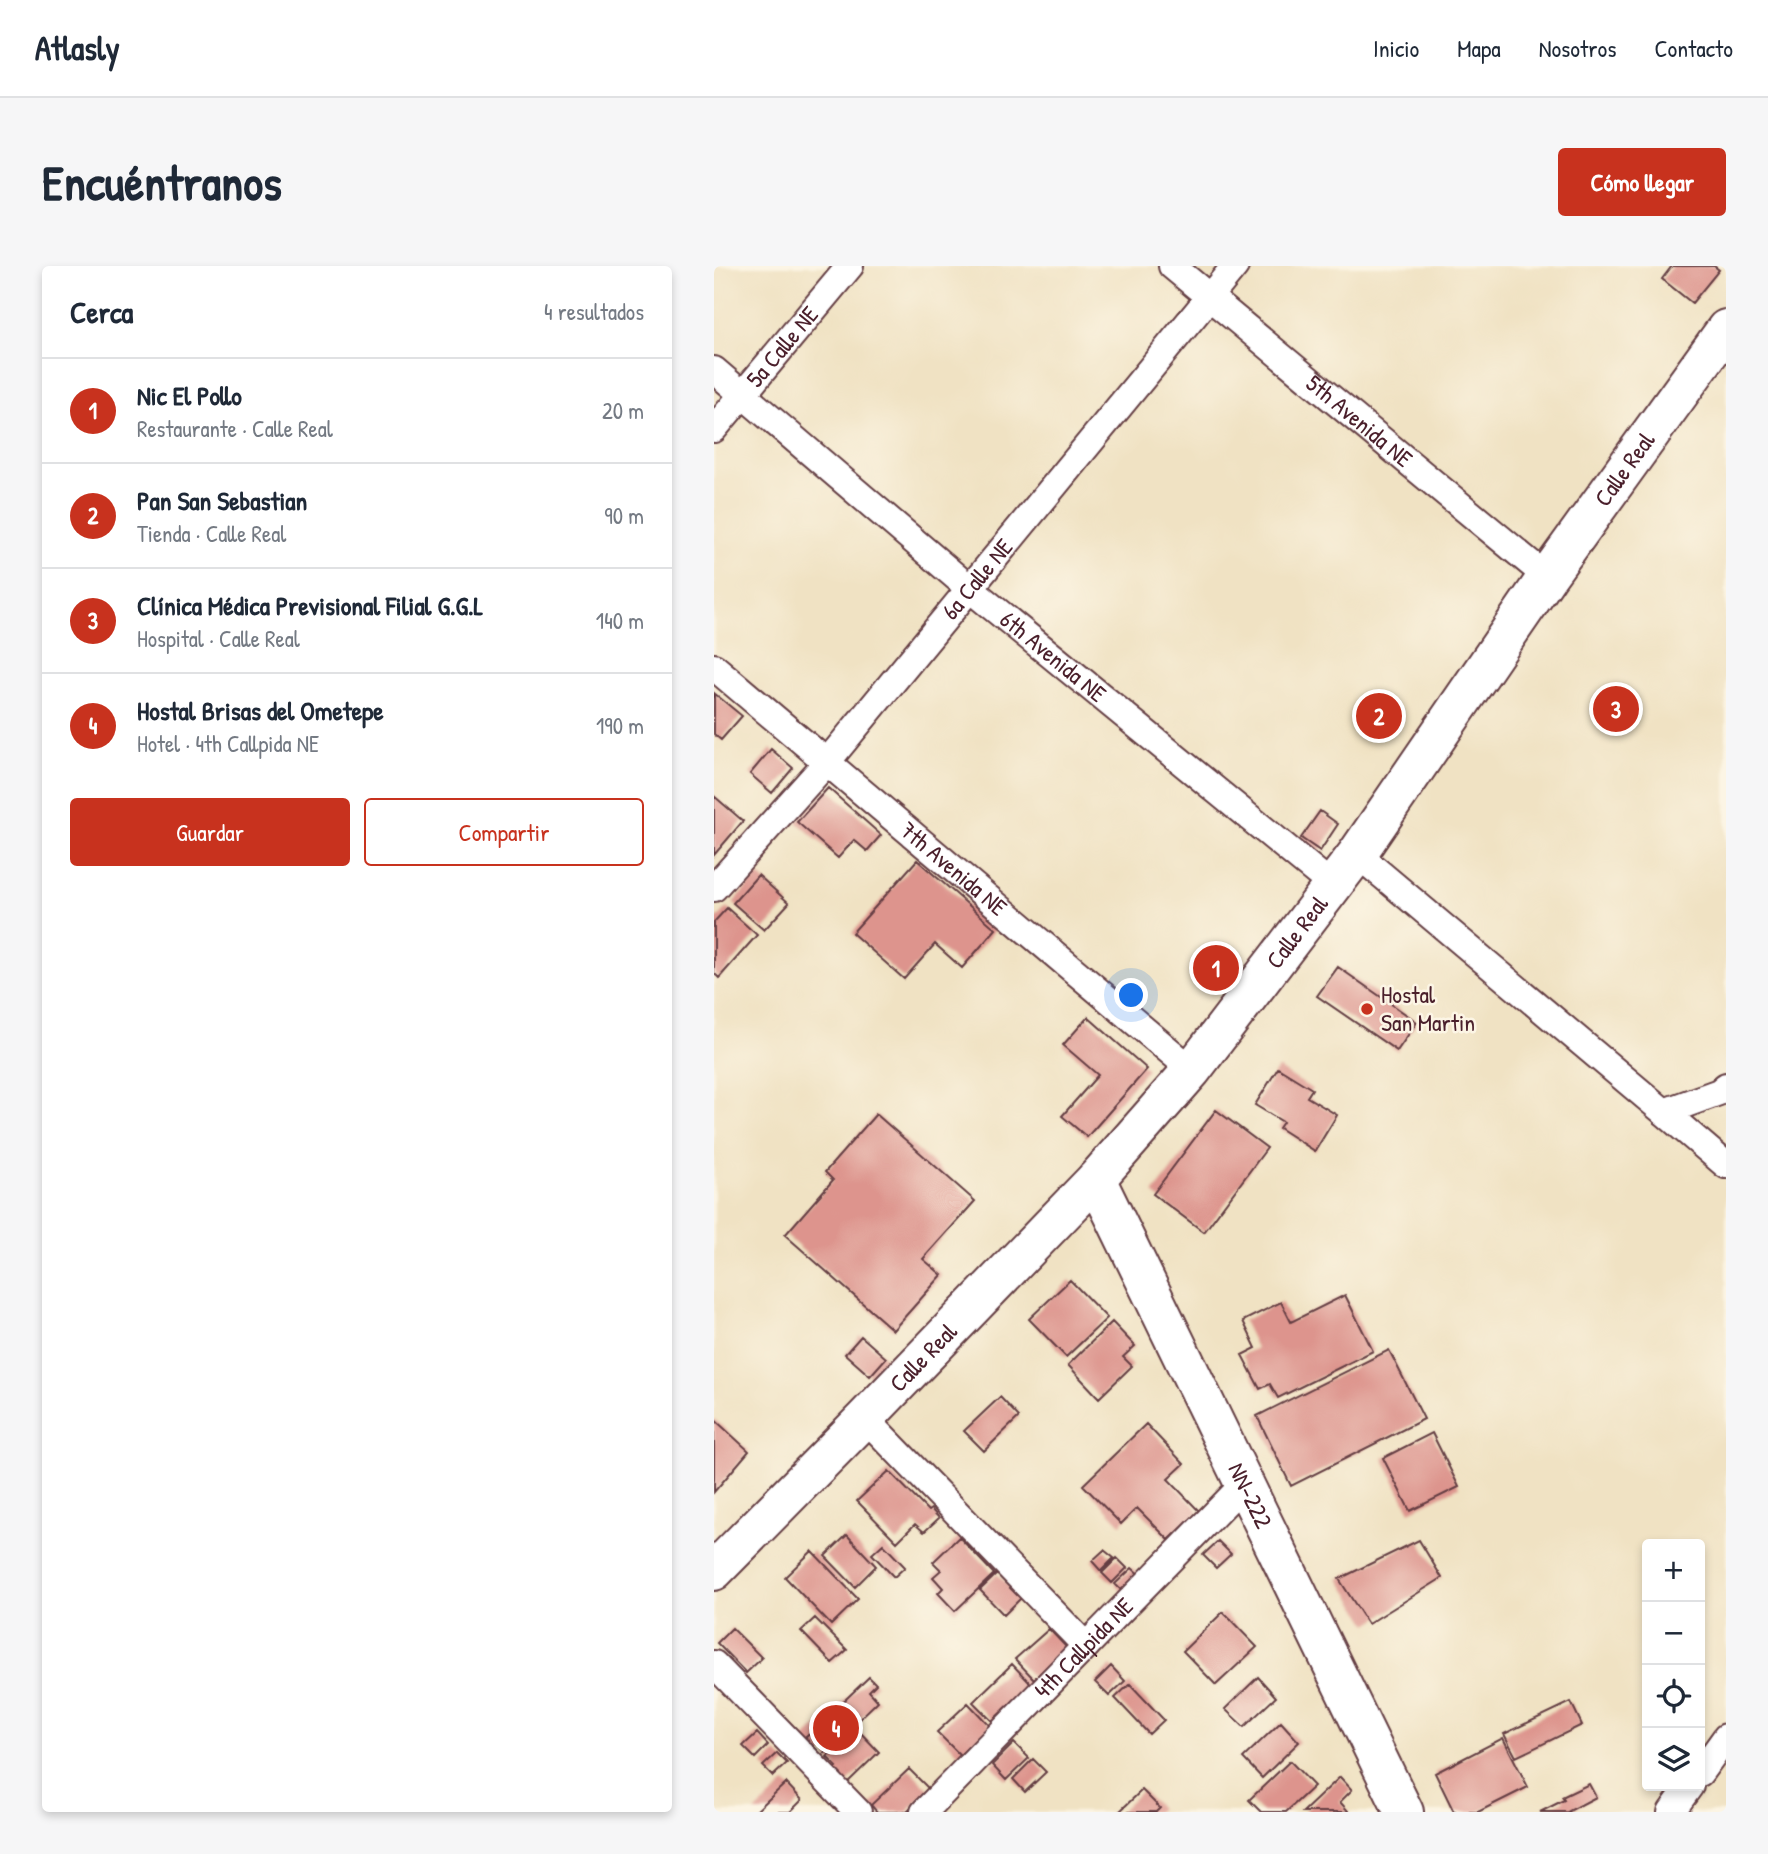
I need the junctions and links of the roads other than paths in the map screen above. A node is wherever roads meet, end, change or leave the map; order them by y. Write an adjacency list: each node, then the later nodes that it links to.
1 (850, 266): 7 (street, 5a Calle NE)
2 (1172, 266): 4 (street, 5th Avenida NE)
3 (1235, 266): 4 (street, 6a Calle NE)
4 (1208, 297): 9 (street, 5th Avenida NE); 10 (street, 6a Calle NE)
5 (1723, 340): 9 (main road, Calle Real)
6 (714, 370): 7 (street, 6th Avenida NE)
7 (743, 394): 8 (street, 5a Calle NE); 10 (street, 6th Avenida NE)
8 (714, 429)
9 (1547, 577): 13 (main road, Calle Real)
10 (969, 588): 12 (street, 6a Calle NE); 14 (street, 6th Avenida NE)
11 (714, 667): 12 (street, 7th Avenida NE)
12 (827, 762): 15 (street, 6a Calle NE); 16 (street, 7th Avenida NE)
13 (1357, 854): 14 (main road, Calle Real); 18 (street)
14 (1333, 886): 16 (main road, Calle Real)
15 (714, 888)
16 (1192, 1070): 20 (main road, Calle Real)
17 (1726, 1086): 18 (street)
18 (1664, 1112): 19 (street)
19 (1726, 1165)
20 (1096, 1179): 21 (main road, Calle Real); 22 (main road, NN-222)
21 (866, 1418): 23 (main road, Calle Real); 24 (street)
22 (1244, 1484): 24 (street, 4th Callpida NE); 29 (main road, NN-222)
23 (714, 1571)
24 (1086, 1646): 31 (street, 4th Callpida NE)
25 (714, 1664): 30 (street)
26 (1726, 1737): 27 (street)
27 (1705, 1766)
28 (1686, 1791): 32 (street)
29 (1397, 1808)
30 (858, 1812)
31 (924, 1812)
32 (1671, 1812)

